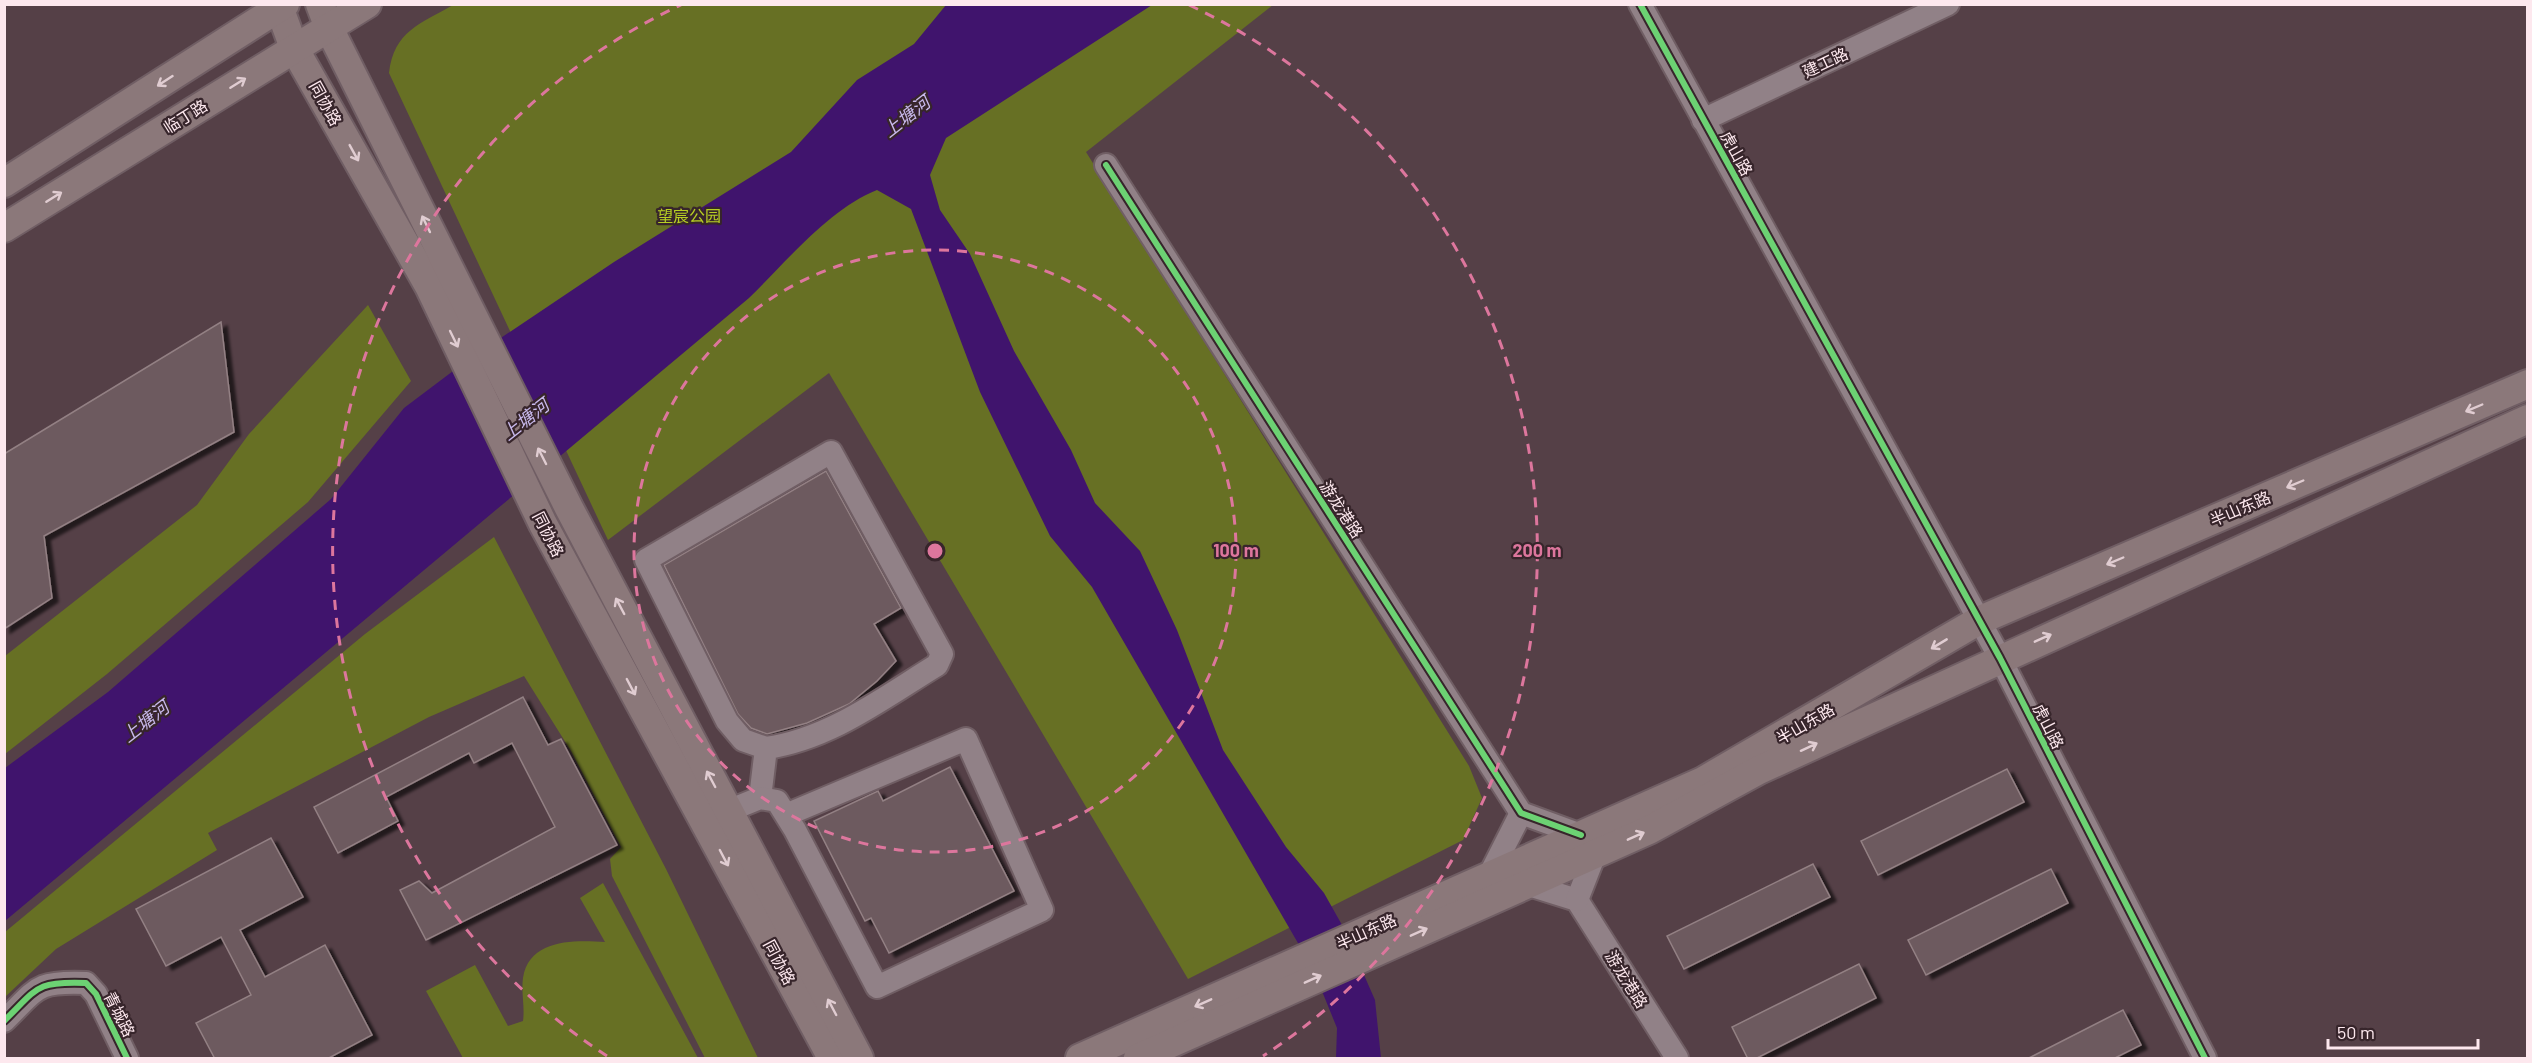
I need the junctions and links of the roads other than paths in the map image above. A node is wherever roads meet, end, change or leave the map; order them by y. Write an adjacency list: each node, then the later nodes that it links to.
1 (367, 4): 5 (main road, 临丁路)
2 (1640, 4): 7 (street, 虎山路)
3 (1948, 4): 7 (street, 建工路)
4 (280, 6): 6 (main road, 同协路); 9 (main road, one-way to 9)
5 (324, 16): 6 (main road, 临丁路); 11 (main road, 同协路, one-way to 5)
6 (294, 48): 10 (main road, 临丁路, one-way to 6); 11 (main road, 同协路, one-way to 11)
7 (1703, 120): 14 (street, 虎山路)
8 (1106, 165): 19 (street, 游龙港路)
9 (4, 183)
10 (4, 228)
11 (440, 281): 18 (main road, 同协路, one-way to 11); 29 (main road, 同协路, one-way to 29)
12 (2528, 384): 14 (main road, 半山东路, one-way to 14)
13 (2528, 419): 15 (main road, 半山东路, one-way to 13)
14 (1978, 621): 15 (street, 虎山路); 21 (main road, 半山东路, one-way to 21)
15 (2000, 658): 21 (main road, 半山东路, one-way to 15); 34 (street, 虎山路)
16 (766, 748): 16 (street); 17 (street)
17 (760, 798): 18 (street); 20 (street)
18 (728, 811): 30 (main road, 同协路, one-way to 18)
19 (1521, 813): 21 (street); 22 (street)
20 (786, 815): 20 (street)
21 (1588, 844): 22 (main road, 半山东路); 23 (main road, 半山东路); 24 (street)
22 (1489, 876): 25 (main road, 半山东路)
23 (1526, 884): 24 (street); 25 (main road, 半山东路, one-way to 23)
24 (1576, 900): 33 (street, 游龙港路)
25 (1360, 946): 26 (main road, 半山东路)
26 (1258, 991): 31 (main road, 半山东路, one-way to 31); 32 (main road, 半山东路)
27 (4, 1021): 28 (street, 青城路)
28 (127, 1059)
29 (832, 1059)
30 (859, 1059)
31 (1080, 1059)
32 (1138, 1059)
33 (1677, 1059)
34 (2205, 1059)

